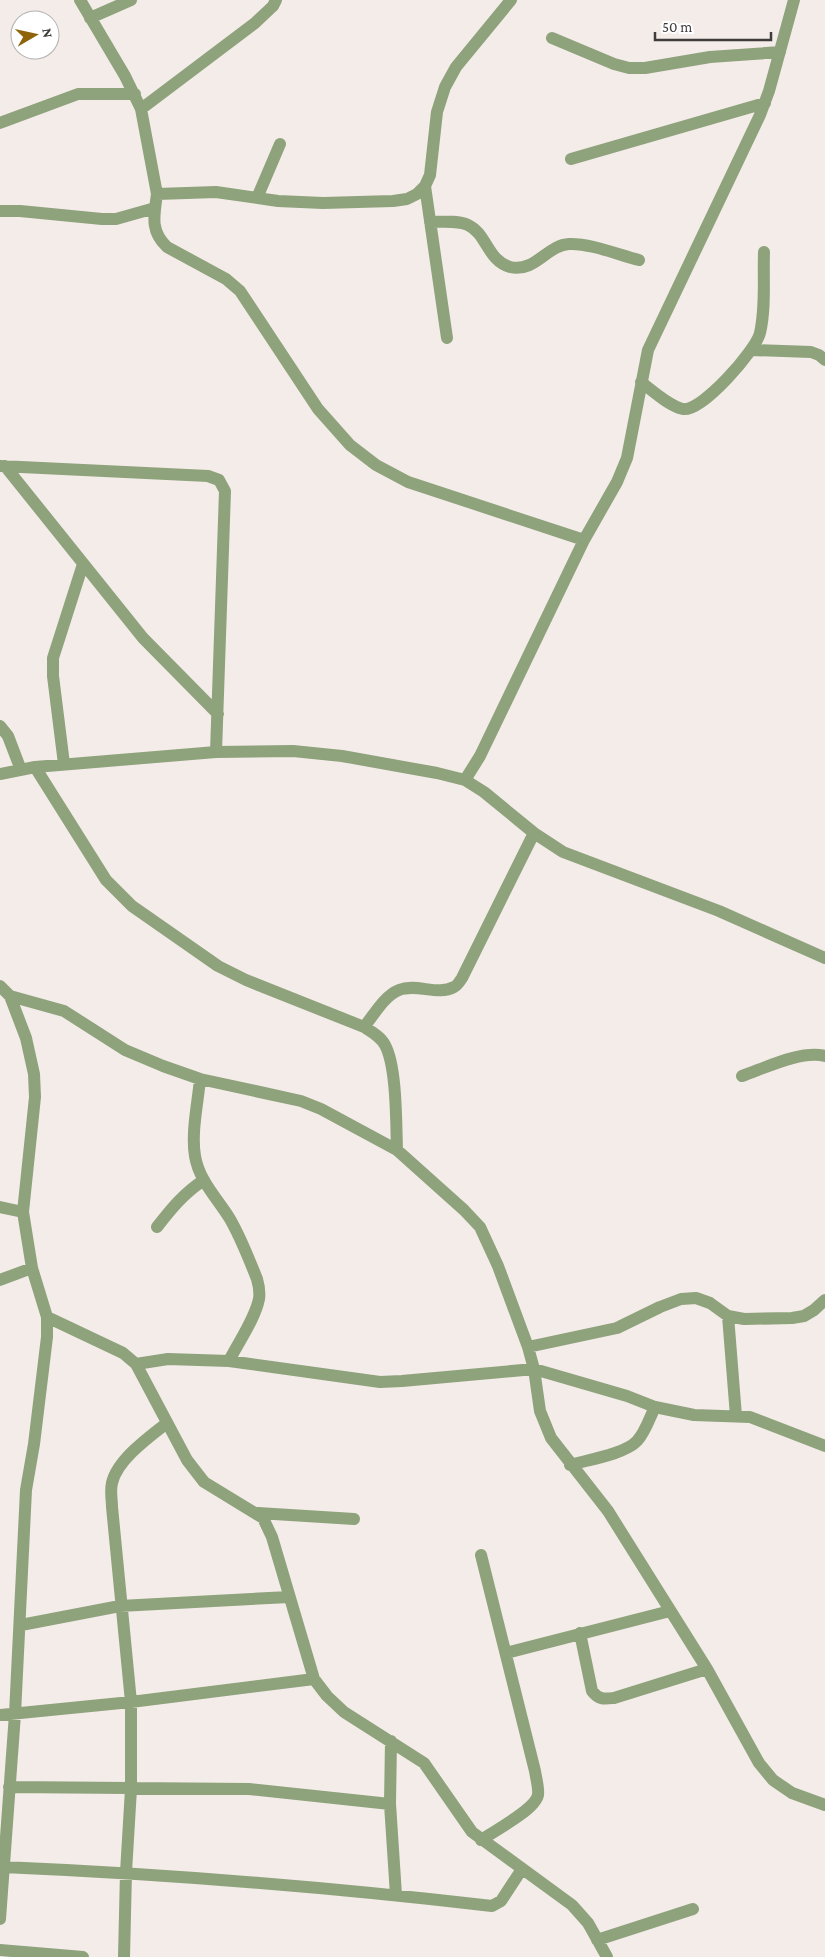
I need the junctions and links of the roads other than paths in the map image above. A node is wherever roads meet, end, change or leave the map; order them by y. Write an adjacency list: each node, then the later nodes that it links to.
1 (80, 0): 6 (street)
2 (131, 0): 6 (street)
3 (276, 0): 11 (street)
4 (511, 0): 15 (street)
5 (794, 0): 8 (street)
6 (90, 18): 9 (street)
7 (552, 38): 8 (street)
8 (780, 52): 10 (street)
9 (135, 94): 11 (street); 12 (street)
10 (765, 103): 14 (street); 26 (street)
11 (141, 109): 16 (street)
12 (0, 123)
13 (280, 144): 17 (street)
14 (571, 159)
15 (425, 186): 17 (street); 20 (street)
16 (157, 194): 17 (street); 18 (street)
17 (257, 198)
18 (155, 208): 19 (street); 28 (street)
19 (0, 211)
20 (430, 222): 22 (street); 23 (street)
21 (764, 252): 24 (street)
22 (639, 260)
23 (446, 338)
24 (751, 350): 25 (street); 26 (street)
25 (825, 360)
26 (641, 382): 28 (street)
27 (2, 466): 29 (street); 30 (street)
28 (584, 540): 37 (street)
29 (84, 564): 30 (street); 33 (street)
30 (218, 714): 32 (street)
31 (0, 726): 35 (street)
32 (216, 752): 33 (street); 37 (street)
33 (64, 764): 34 (street)
34 (35, 767): 35 (street); 42 (street)
35 (21, 770): 36 (street)
36 (0, 774)
37 (465, 780): 38 (street)
38 (534, 834): 39 (street); 42 (street)
39 (825, 958)
40 (0, 986): 41 (street)
41 (10, 996): 45 (street); 49 (street)
42 (364, 1027): 46 (street)
43 (825, 1056): 44 (street)
44 (742, 1076)
45 (200, 1079): 46 (street); 47 (street)
46 (397, 1150): 56 (street)
47 (204, 1180): 50 (street); 57 (street)
48 (0, 1208): 49 (street)
49 (23, 1212): 51 (street)
50 (157, 1227)
51 (32, 1268): 52 (street); 55 (street)
52 (0, 1280)
53 (825, 1300): 54 (street)
54 (728, 1316): 56 (street); 61 (street)
55 (47, 1317): 58 (street); 71 (street)
56 (528, 1347): 59 (street)
57 (229, 1361): 58 (street); 59 (street)
58 (136, 1364): 62 (street)
59 (534, 1369): 60 (street); 64 (street)
60 (656, 1407): 61 (street); 64 (street)
61 (736, 1416): 63 (street)
62 (167, 1422): 65 (street); 69 (street)
63 (825, 1446)
64 (570, 1465): 70 (street)
65 (258, 1513): 66 (street); 68 (street)
66 (354, 1519)
67 (481, 1555): 73 (street)
68 (290, 1597): 69 (street); 75 (street)
69 (120, 1606): 71 (street); 76 (street)
70 (670, 1611): 72 (street); 74 (street)
71 (21, 1625): 77 (street)
72 (580, 1633): 73 (street); 74 (street)
73 (506, 1652): 84 (street)
74 (708, 1669): 83 (street)
75 (314, 1679): 76 (street); 79 (street)
76 (130, 1702): 77 (street); 81 (street)
77 (16, 1714): 78 (street); 80 (street)
78 (0, 1715)
79 (390, 1741): 82 (street); 84 (street)
80 (9, 1787): 81 (street); 85 (street)
81 (131, 1789): 82 (street); 87 (street)
82 (390, 1804): 88 (street)
83 (825, 1805)
84 (481, 1840): 86 (street)
85 (3, 1867): 87 (street); 90 (street)
86 (522, 1869): 88 (street); 91 (street)
87 (126, 1872): 88 (street); 94 (street)
88 (396, 1895)
89 (693, 1908): 91 (street)
90 (0, 1920)
91 (597, 1940): 95 (street)
92 (0, 1950): 93 (street)
93 (84, 1957)
94 (124, 1957)
95 (607, 1957)

